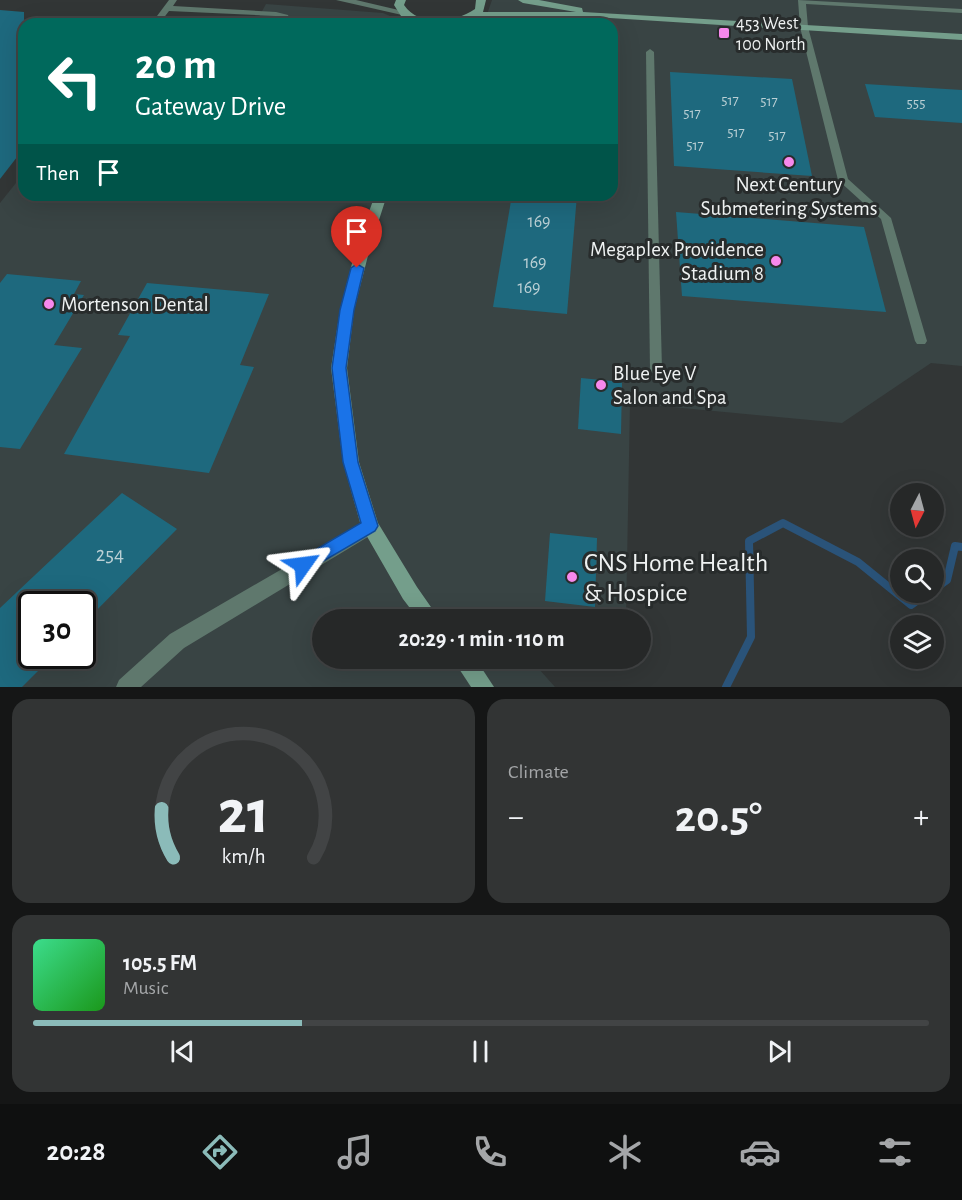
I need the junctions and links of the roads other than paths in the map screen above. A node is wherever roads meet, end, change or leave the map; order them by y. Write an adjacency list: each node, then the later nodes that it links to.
1 (173, 0): 7 (lane)
2 (341, 0): 13 (street)
3 (401, 0): 13 (main road)
4 (481, 0): 10 (main road)
5 (523, 0): 9 (main road)
6 (802, 1): 8 (lane); 17 (lane)
7 (166, 8): 11 (lane); 12 (lane)
8 (962, 11)
9 (594, 14): 16 (main road); 17 (main road)
10 (474, 15): 14 (main road); 15 (main road)
11 (159, 18)
12 (285, 18)
13 (408, 18)
14 (467, 18)
15 (521, 18)
16 (567, 18)
17 (804, 27): 18 (main road); 21 (lane)
18 (962, 36)
19 (650, 52): 22 (lane)
20 (379, 201): 23 (main road)
21 (921, 340)
22 (656, 370)
23 (370, 526): 24 (main road); 26 (street)
24 (422, 609)
25 (470, 669): 27 (main road)
26 (126, 687)
27 (484, 687)

